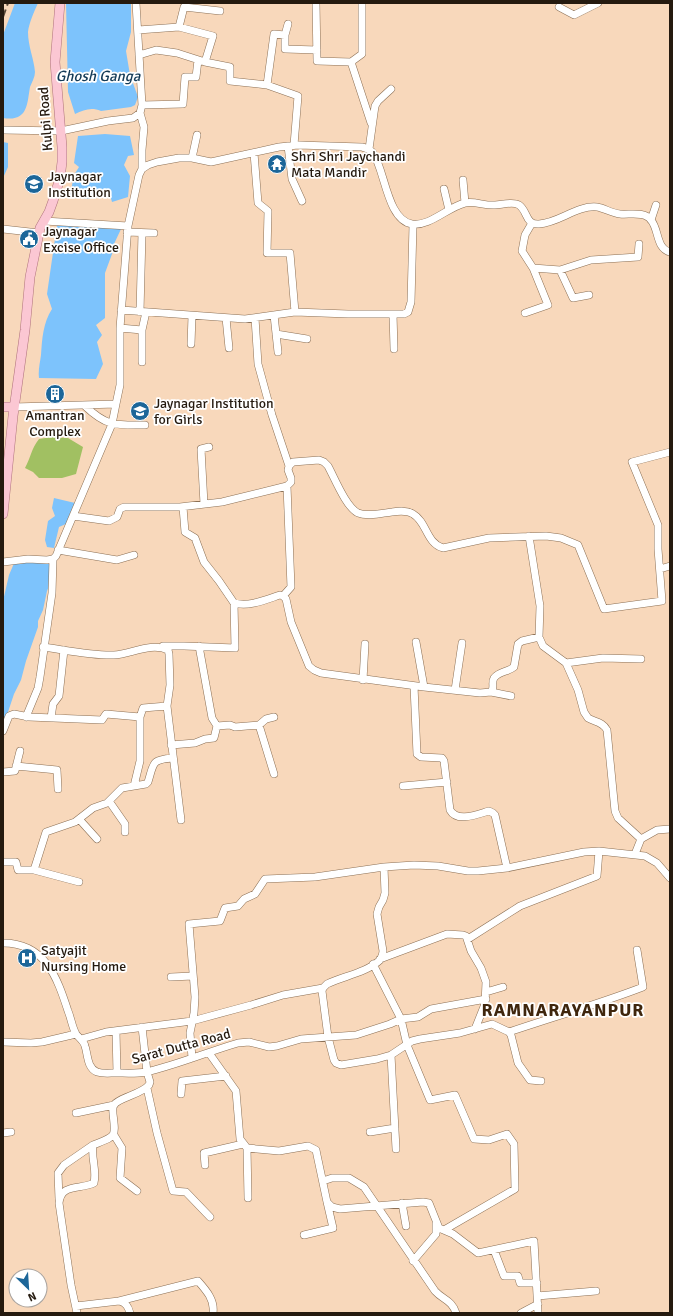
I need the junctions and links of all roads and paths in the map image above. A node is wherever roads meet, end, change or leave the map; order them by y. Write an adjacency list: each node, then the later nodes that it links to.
1 (60, 3): 22 (main road, Kulpi Road)
2 (136, 3): 10 (street)
3 (316, 3): 12 (street)
4 (362, 3): 15 (street)
5 (598, 3): 6 (street)
6 (559, 6)
7 (220, 11): 9 (street)
8 (288, 24): 11 (street)
9 (179, 27): 10 (street); 14 (street)
10 (138, 30): 13 (street)
11 (286, 35): 12 (street); 16 (street)
12 (317, 50): 15 (street)
13 (139, 55): 14 (street); 18 (street)
14 (201, 61): 16 (street); 18 (street)
15 (351, 62): 20 (street)
16 (267, 85): 24 (street)
17 (391, 89): 20 (street)
18 (142, 105): 19 (street)
19 (140, 113): 22 (street); 28 (street)
20 (372, 125): 25 (street)
21 (3, 130): 22 (street)
22 (61, 131): 36 (main road, Kulpi Road)
23 (197, 135): 27 (street)
24 (291, 145): 25 (street); 26 (street); 31 (street)
25 (369, 149): 37 (street)
26 (254, 153): 27 (street); 51 (street)
27 (192, 158): 28 (street)
28 (142, 169): 40 (street)
29 (463, 180): 32 (street)
30 (444, 189): 34 (street)
31 (302, 201)
32 (465, 203): 34 (street); 38 (street)
33 (656, 205): 35 (street)
34 (450, 210): 37 (street)
35 (652, 220): 38 (street); 45 (street)
36 (44, 221): 40 (street); 42 (main road, Kulpi Road)
37 (413, 224): 53 (street)
38 (532, 224): 46 (street)
39 (3, 229): 42 (street)
40 (127, 229): 41 (street); 49 (street)
41 (142, 232): 43 (street); 50 (street)
42 (39, 233): 70 (main road, Kulpi Road)
43 (154, 233)
44 (639, 244): 47 (street)
45 (670, 252)
46 (533, 268): 47 (street); 52 (street)
47 (560, 270): 48 (street)
48 (589, 295)
49 (121, 310): 50 (street); 58 (street)
50 (143, 312): 55 (street); 59 (street)
51 (295, 312): 53 (street); 54 (street)
52 (525, 313)
53 (393, 314): 64 (street)
54 (274, 315): 57 (street); 60 (street)
55 (192, 316): 56 (street); 62 (street)
56 (226, 318): 57 (street); 63 (street)
57 (254, 318): 75 (street)
58 (120, 328): 59 (street); 67 (street)
59 (142, 330): 66 (street)
60 (276, 334): 61 (street); 65 (street)
61 (307, 339)
62 (191, 344)
63 (229, 348)
64 (394, 349)
65 (278, 352)
66 (142, 362)
67 (116, 404): 68 (street); 71 (street)
68 (85, 406): 70 (street); 71 (street)
69 (3, 407): 70 (main road)
70 (14, 407): 77 (main road, Kulpi Road)
71 (112, 424): 72 (street); 81 (street)
72 (145, 425)
73 (209, 446): 78 (street)
74 (670, 452): 88 (street)
75 (289, 466): 76 (street); 82 (street)
76 (287, 486): 78 (street); 89 (street)
77 (4, 501): 80 (main road, Kulpi Road)
78 (204, 504): 79 (street)
79 (183, 507): 81 (street); 90 (street)
80 (3, 514)
81 (73, 516): 83 (street)
82 (529, 536): 88 (street); 91 (street)
83 (58, 550): 84 (street); 85 (street)
84 (134, 555)
85 (53, 559): 86 (street); 97 (street)
86 (3, 562)
87 (670, 566): 88 (street)
88 (660, 568)
89 (283, 596): 90 (street); 101 (street)
90 (234, 603): 96 (street)
91 (539, 636): 100 (street); 105 (street)
92 (416, 642): 103 (street)
93 (462, 643): 104 (street)
94 (365, 644): 101 (street)
95 (157, 646): 96 (street); 98 (street); 107 (street)
96 (199, 646): 113 (street)
97 (44, 647): 98 (street); 108 (street)
98 (64, 650): 111 (street)
99 (641, 659): 100 (street)
100 (566, 663): 131 (street)
101 (363, 680): 102 (street)
102 (414, 686): 103 (street); 121 (street)
103 (424, 687): 104 (street)
104 (455, 690): 105 (street)
105 (490, 692): 106 (street)
106 (511, 696)
107 (167, 706): 109 (street); 115 (street)
108 (26, 717): 111 (street); 114 (street)
109 (140, 717): 111 (street); 122 (street)
110 (274, 717): 112 (street)
111 (51, 718)
112 (260, 725): 113 (street); 120 (street)
113 (217, 726): 115 (street)
114 (3, 731)
115 (171, 745): 117 (street)
116 (20, 751): 118 (street)
117 (172, 758): 122 (street); 127 (street)
118 (16, 766): 119 (street); 124 (street)
119 (3, 772)
120 (274, 774)
121 (447, 782): 123 (street); 136 (street)
122 (134, 786): 125 (street)
123 (403, 786)
124 (58, 789)
125 (109, 801): 126 (street); 129 (street)
126 (79, 819): 130 (street); 137 (street)
127 (181, 820)
128 (670, 829): 131 (street)
129 (126, 832)
130 (97, 839)
131 (641, 839): 133 (street)
132 (599, 851): 133 (street); 136 (street); 140 (street)
133 (635, 854): 138 (street)
134 (3, 862): 137 (street)
135 (384, 867): 136 (street); 143 (street); 145 (street)
136 (507, 868)
137 (34, 870): 139 (street)
138 (670, 878)
139 (79, 882)
140 (468, 939): 143 (street); 149 (street)
141 (3, 943): 156 (street, Sarat Dutta Road)
142 (637, 950): 155 (street)
143 (380, 959): 144 (street)
144 (373, 964): 148 (street); 150 (street)
145 (194, 976): 146 (street); 151 (street)
146 (171, 977)
147 (503, 987): 149 (street, Sarat Dutta Road)
148 (323, 988): 151 (street); 157 (street)
149 (486, 995): 150 (street, Sarat Dutta Road); 153 (street)
150 (401, 1019): 157 (street, Sarat Dutta Road); 159 (street)
151 (192, 1020): 152 (street); 162 (street)
152 (142, 1027): 154 (street); 163 (street)
153 (475, 1029): 155 (street); 159 (street)
154 (116, 1031): 156 (street); 164 (street)
155 (509, 1032): 166 (street)
156 (78, 1036): 158 (street); 164 (street, Sarat Dutta Road)
157 (328, 1037): 160 (street, Sarat Dutta Road); 161 (street)
158 (3, 1042)
159 (406, 1045): 161 (street); 190 (street)
160 (209, 1053): 162 (street, Sarat Dutta Road); 165 (street)
161 (391, 1055): 171 (street)
162 (192, 1058): 163 (street, Sarat Dutta Road)
163 (146, 1072): 164 (street, Sarat Dutta Road); 167 (street)
164 (117, 1073)
165 (226, 1076): 168 (street); 177 (street)
166 (541, 1081)
167 (147, 1088): 169 (street); 187 (street)
168 (181, 1094)
169 (114, 1105): 170 (street); 175 (street)
170 (76, 1113)
171 (395, 1128): 173 (street); 178 (street)
172 (11, 1132): 174 (street)
173 (370, 1132)
174 (3, 1133)
175 (114, 1135): 176 (street); 181 (street)
176 (93, 1145): 184 (street); 184 (street)
177 (245, 1146): 179 (street); 180 (street); 182 (street)
178 (396, 1149)
179 (205, 1165)
180 (323, 1181): 183 (street); 186 (street)
181 (137, 1191)
182 (248, 1198)
183 (327, 1202): 186 (street); 191 (street)
184 (59, 1203): 198 (street)
185 (402, 1203): 186 (street); 188 (street); 189 (street)
186 (376, 1205): 193 (street)
187 (210, 1217)
188 (436, 1223): 190 (street); 193 (street)
189 (406, 1226)
190 (444, 1230): 192 (street)
191 (304, 1235)
192 (494, 1250): 194 (street); 194 (street)
193 (413, 1261): 201 (street)
194 (537, 1283): 196 (street)
195 (596, 1291): 196 (street)
196 (538, 1300): 202 (street); 203 (street)
197 (119, 1301): 198 (street); 199 (street); 200 (street)
198 (76, 1309)
199 (130, 1313)
200 (213, 1313)
201 (456, 1313)
202 (521, 1313)
203 (538, 1313)

